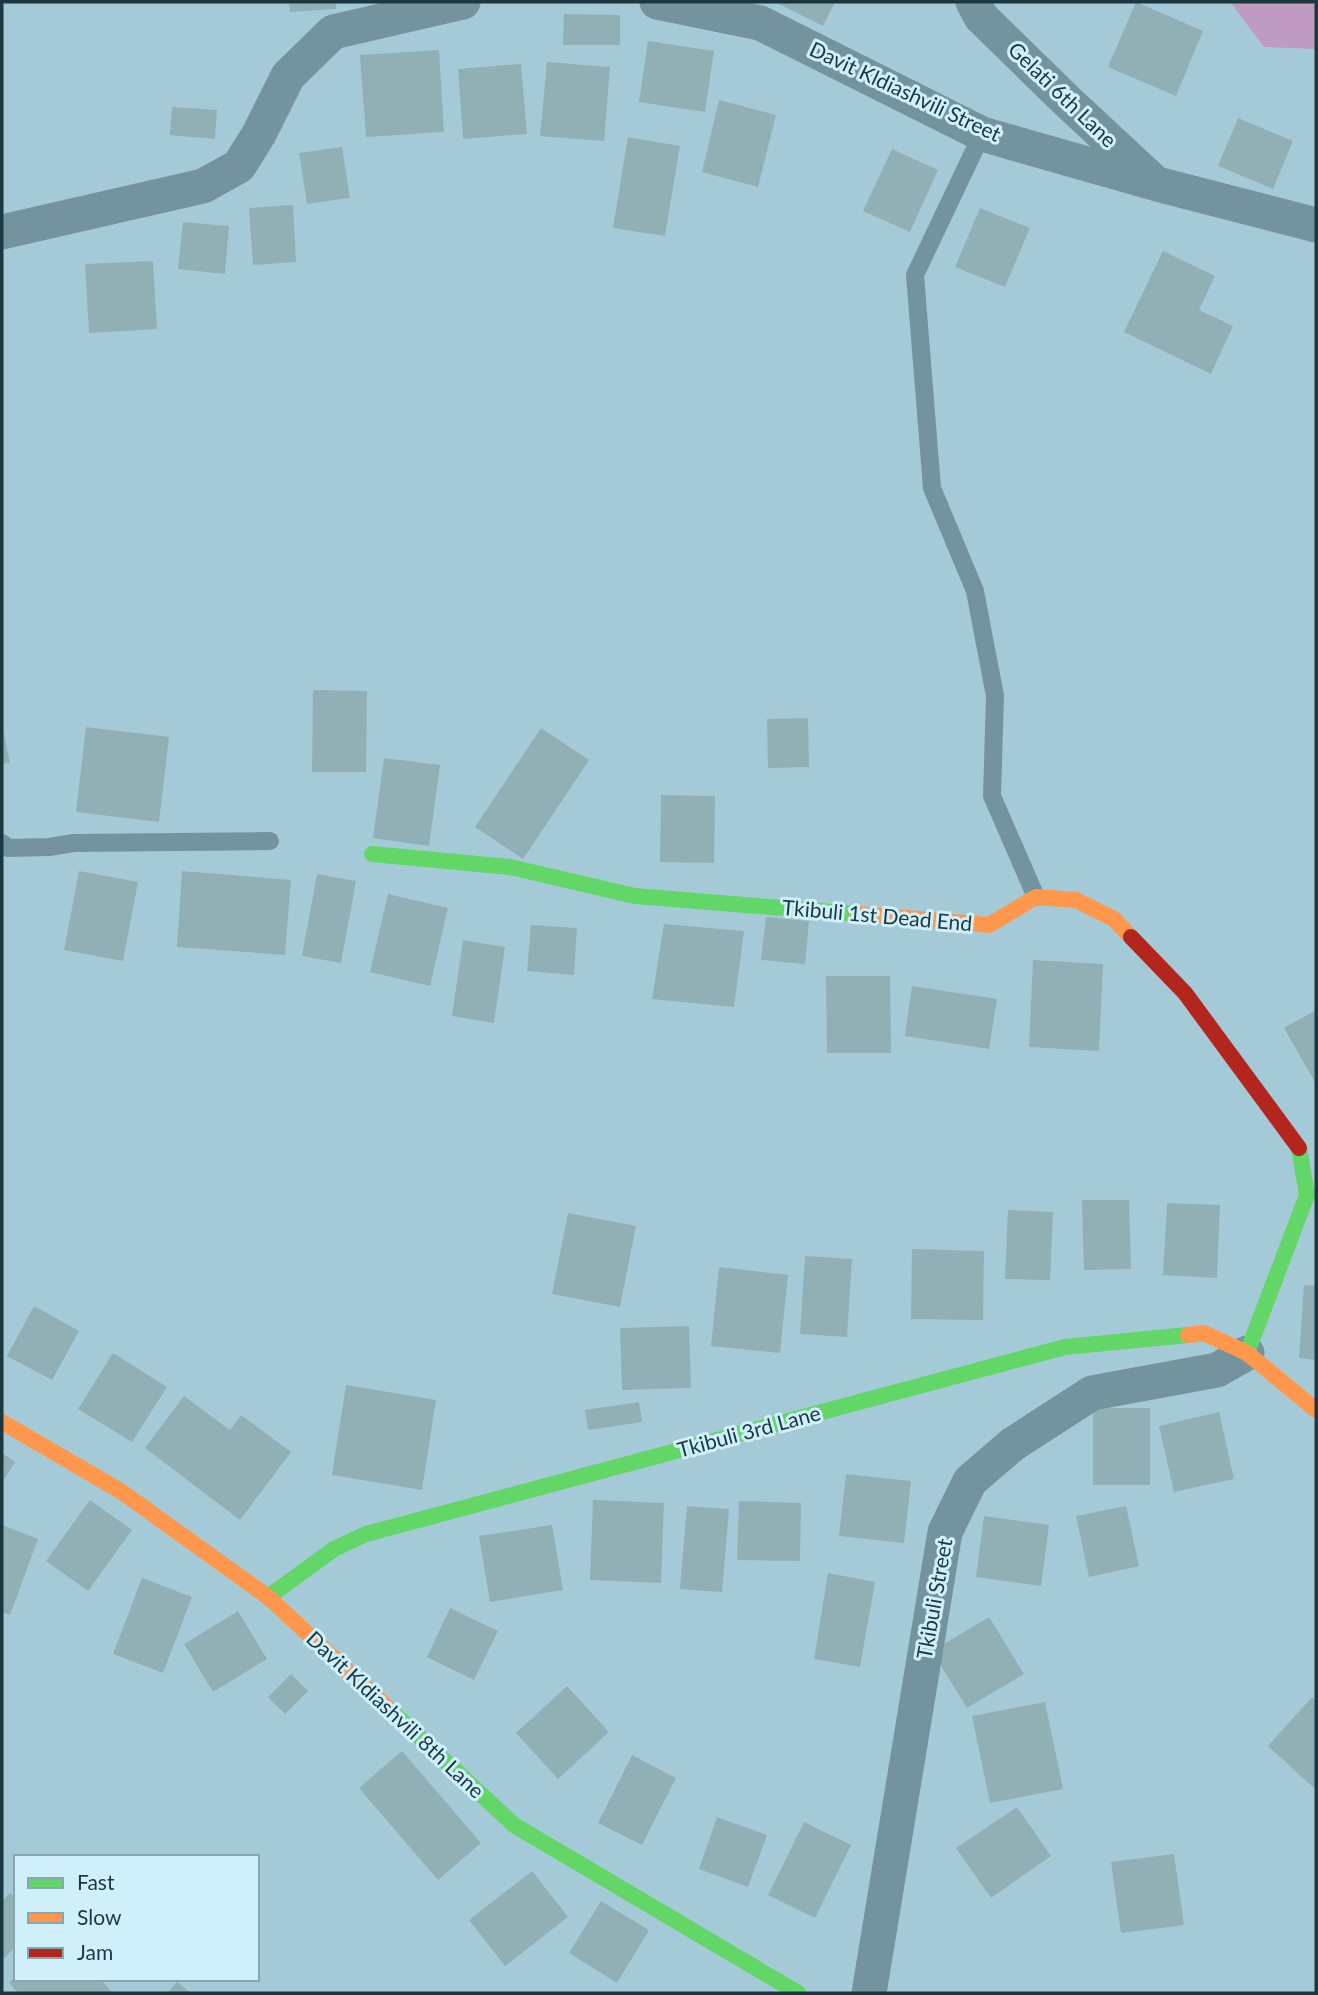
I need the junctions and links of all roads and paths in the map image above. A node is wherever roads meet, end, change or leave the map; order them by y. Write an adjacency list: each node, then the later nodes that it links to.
1 (463, 2): 7 (street)
2 (657, 2): 4 (street, Davit Kldiashvili Street)
3 (973, 2): 5 (street, Gelati 6th Lane)
4 (982, 134): 5 (street, Davit Kldiashvili Street); 11 (lane)
5 (1157, 184): 6 (street, Davit Kldiashvili Street)
6 (1316, 225)
7 (2, 232)
8 (270, 841): 9 (lane)
9 (2, 843)
10 (372, 854): 11 (street, Tkibuli 1st Dead End)
11 (1036, 897): 12 (street)
12 (1247, 1353): 13 (street); 15 (street, Tkibuli 3rd Lane); 17 (street, Tkibuli Street)
13 (1316, 1410)
14 (2, 1422): 15 (street, Davit Kldiashvili 8th Lane)
15 (268, 1598): 16 (street, Davit Kldiashvili 8th Lane)
16 (798, 1993)
17 (869, 1993)

